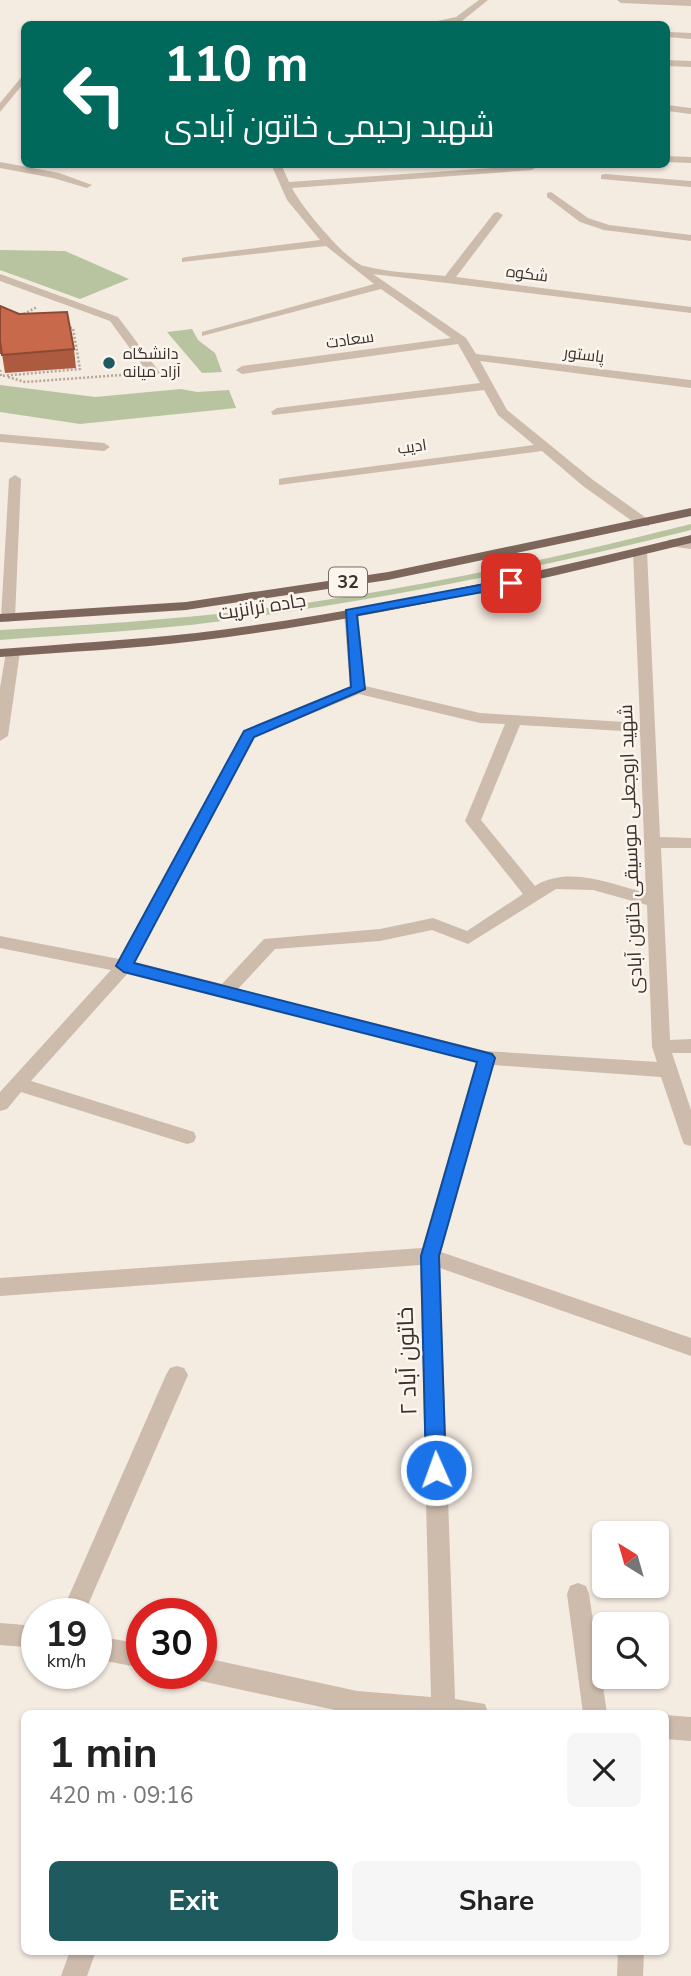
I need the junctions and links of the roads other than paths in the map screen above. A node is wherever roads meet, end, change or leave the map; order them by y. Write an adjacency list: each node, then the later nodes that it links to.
1 (484, 0): 4 (street)
2 (621, 0): 3 (street)
3 (691, 3)
4 (446, 21)
5 (670, 36): 6 (street)
6 (691, 36)
7 (670, 63): 8 (street)
8 (691, 64)
9 (21, 80): 11 (street)
10 (670, 108): 12 (street)
11 (0, 109)
12 (691, 111)
13 (670, 159): 14 (street)
14 (691, 160)
15 (0, 165): 20 (street)
16 (278, 168): 21 (street)
17 (518, 168): 21 (street)
18 (605, 177): 19 (street)
19 (691, 184)
20 (87, 185)
21 (285, 185): 25 (street)
22 (551, 195): 24 (street)
23 (498, 215): 29 (street)
24 (691, 238)
25 (328, 242): 26 (street); 27 (street)
26 (186, 260)
27 (359, 269): 29 (street, شکوه); 30 (street)
28 (0, 277): 36 (street)
29 (448, 280): 31 (street, شکوه)
30 (383, 285): 32 (street); 33 (street)
31 (691, 310)
32 (206, 334)
33 (462, 340): 34 (street); 35 (street, سعادت)
34 (473, 357): 37 (street, پاستور); 38 (street)
35 (242, 370)
36 (154, 373)
37 (691, 384)
38 (489, 386): 39 (street); 42 (street)
39 (277, 412)
40 (0, 438): 41 (street)
41 (104, 447)
42 (545, 447): 44 (street, ادیب); 46 (street)
43 (15, 479): 52 (street)
44 (284, 482)
45 (691, 512): 46 (main road, جاده ترانزیت / 32)
46 (644, 523): 52 (main road, جاده ترانزیت / 32)
47 (691, 539): 48 (main road, جاده ترانزیت / 32)
48 (673, 543): 49 (street); 50 (main road, جاده ترانزیت / 32)
49 (691, 545)
50 (640, 551): 51 (main road, جاده ترانزیت / 32); 56 (street, شهید اروجعلی موسیقی خاتون آبادی)
51 (351, 613): 53 (main road, جاده ترانزیت / 32); 54 (street)
52 (4, 618)
53 (6, 653): 57 (street)
54 (358, 689): 55 (street); 63 (street)
55 (514, 720): 56 (street); 60 (street)
56 (646, 728): 58 (street, شهید اروجعلی موسیقی خاتون آبادی)
57 (0, 736)
58 (651, 842): 59 (street); 61 (street, شهید اروجعلی موسیقی خاتون آبادی)
59 (691, 843)
60 (534, 896): 61 (street); 64 (street)
61 (653, 901): 66 (street, شهید اروجعلی موسیقی خاتون آبادی)
62 (0, 942): 63 (street)
63 (124, 966): 64 (street); 69 (street)
64 (225, 992): 67 (street)
65 (691, 1046): 66 (street)
66 (661, 1047): 68 (street, شهید اروجعلی موسیقی خاتون آبادی)
67 (486, 1058): 68 (street); 73 (street, خاتون آباد ۲)
68 (667, 1070): 72 (street, شهید اروجعلی موسیقی خاتون آبادی)
69 (18, 1084): 70 (street); 71 (street)
70 (0, 1104)
71 (187, 1137)
72 (691, 1139)
73 (430, 1256): 74 (street); 75 (street); 83 (street, خاتون آباد ۲)
74 (0, 1287)
75 (691, 1347)
76 (177, 1375): 78 (street)
77 (578, 1594): 84 (street)
78 (79, 1598)
79 (0, 1634): 80 (street)
80 (21, 1636)
81 (217, 1672): 82 (street)
82 (432, 1710)
83 (443, 1710)
84 (595, 1710)
85 (669, 1727): 86 (street)
86 (691, 1729)
87 (82, 1955): 89 (street)
88 (631, 1955): 90 (street)
89 (74, 1976)
90 (630, 1976)

